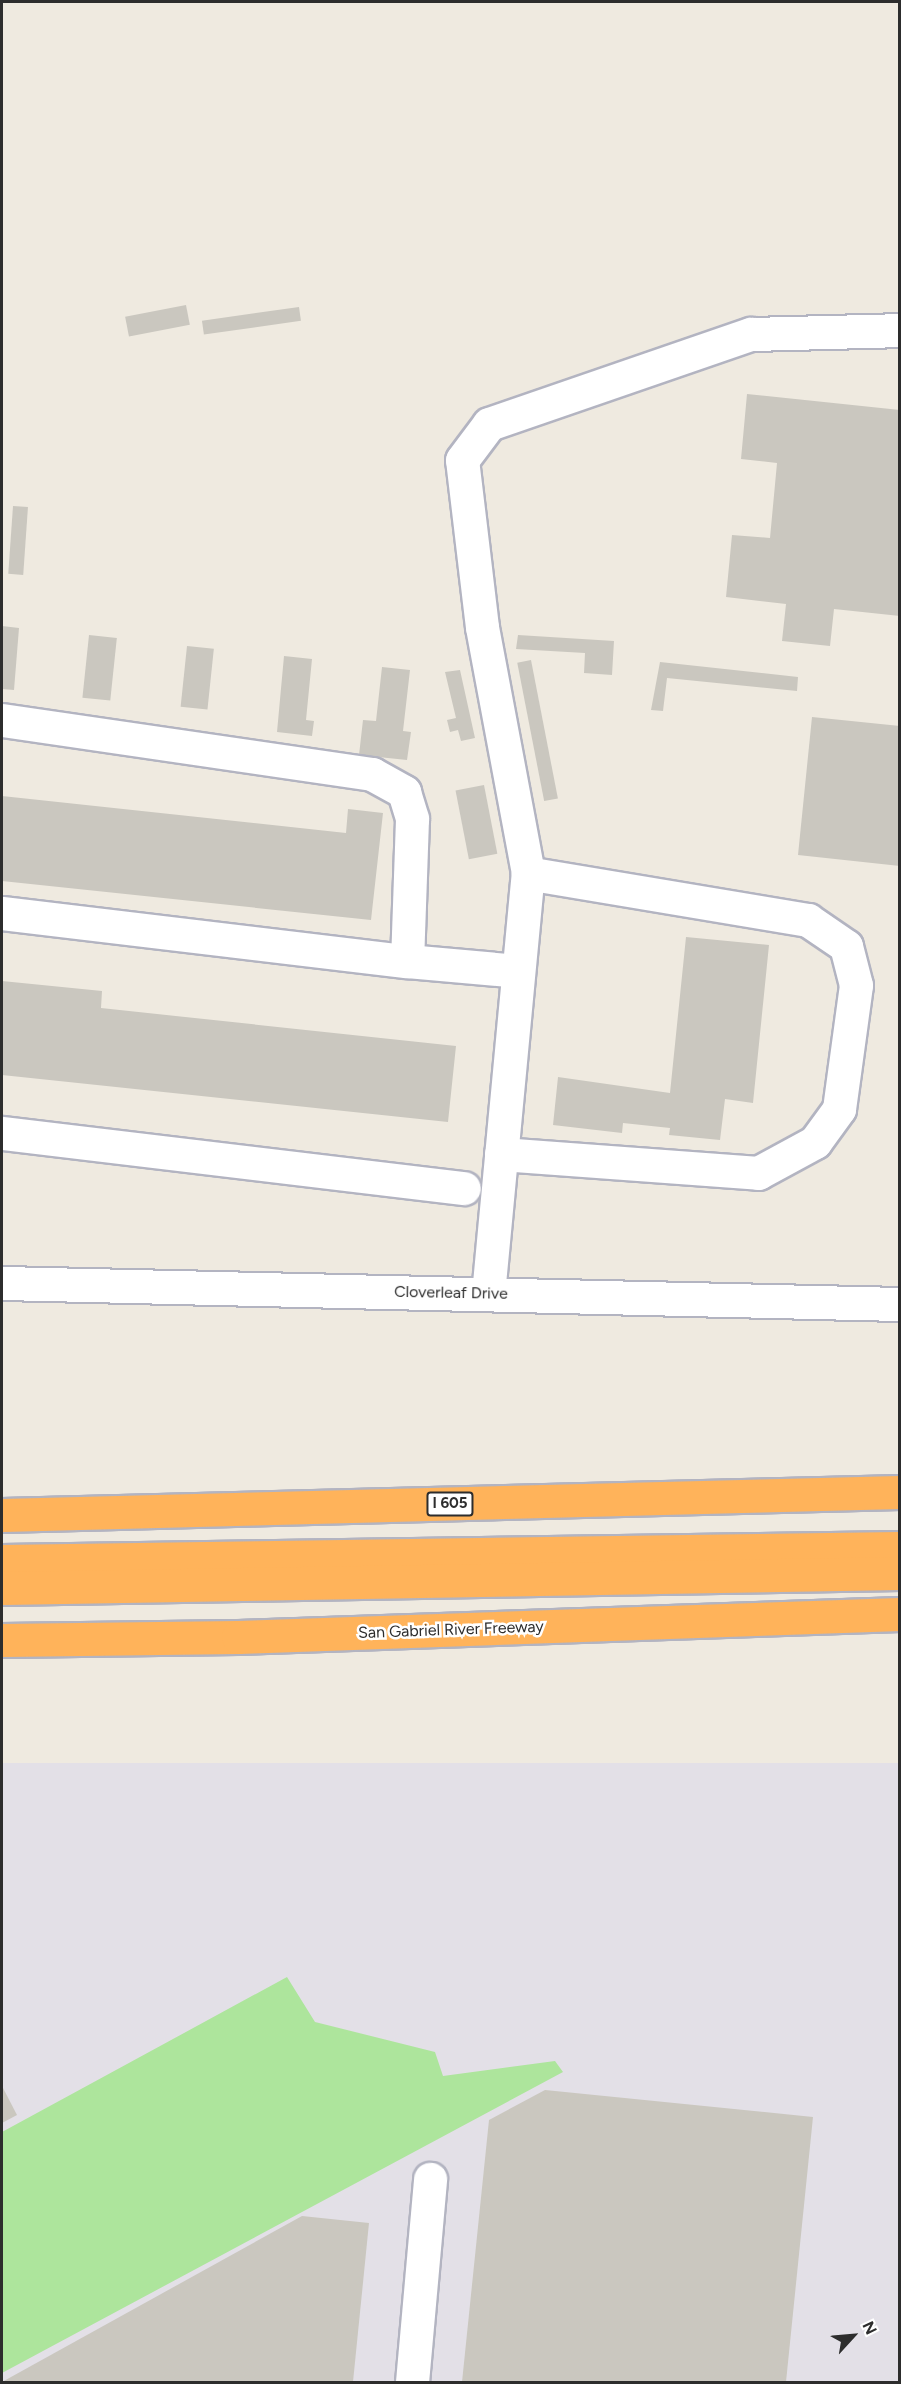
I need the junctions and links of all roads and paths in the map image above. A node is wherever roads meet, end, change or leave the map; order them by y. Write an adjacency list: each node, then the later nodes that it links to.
1 (900, 330): 3 (street)
2 (2, 720): 5 (street)
3 (528, 873): 6 (street); 8 (street)
4 (2, 913): 5 (street)
5 (407, 961): 6 (street)
6 (518, 971): 8 (street)
7 (2, 1133): 9 (street)
8 (501, 1154): 11 (street)
9 (464, 1188)
10 (2, 1283): 11 (street, Cloverleaf Drive)
11 (488, 1294): 12 (street, Cloverleaf Drive)
12 (900, 1304)
13 (900, 1492): 14 (highway, I 605)
14 (2, 1515)
15 (900, 1548): 16 (highway)
16 (2, 1561)
17 (900, 1573): 18 (highway)
18 (2, 1588)
19 (900, 1614): 20 (highway, San Gabriel River Freeway)
20 (238, 1637): 21 (highway, San Gabriel River Freeway); 22 (highway)
21 (2, 1640)
22 (2, 1663)
23 (430, 2179): 24 (street)
24 (412, 2382)

